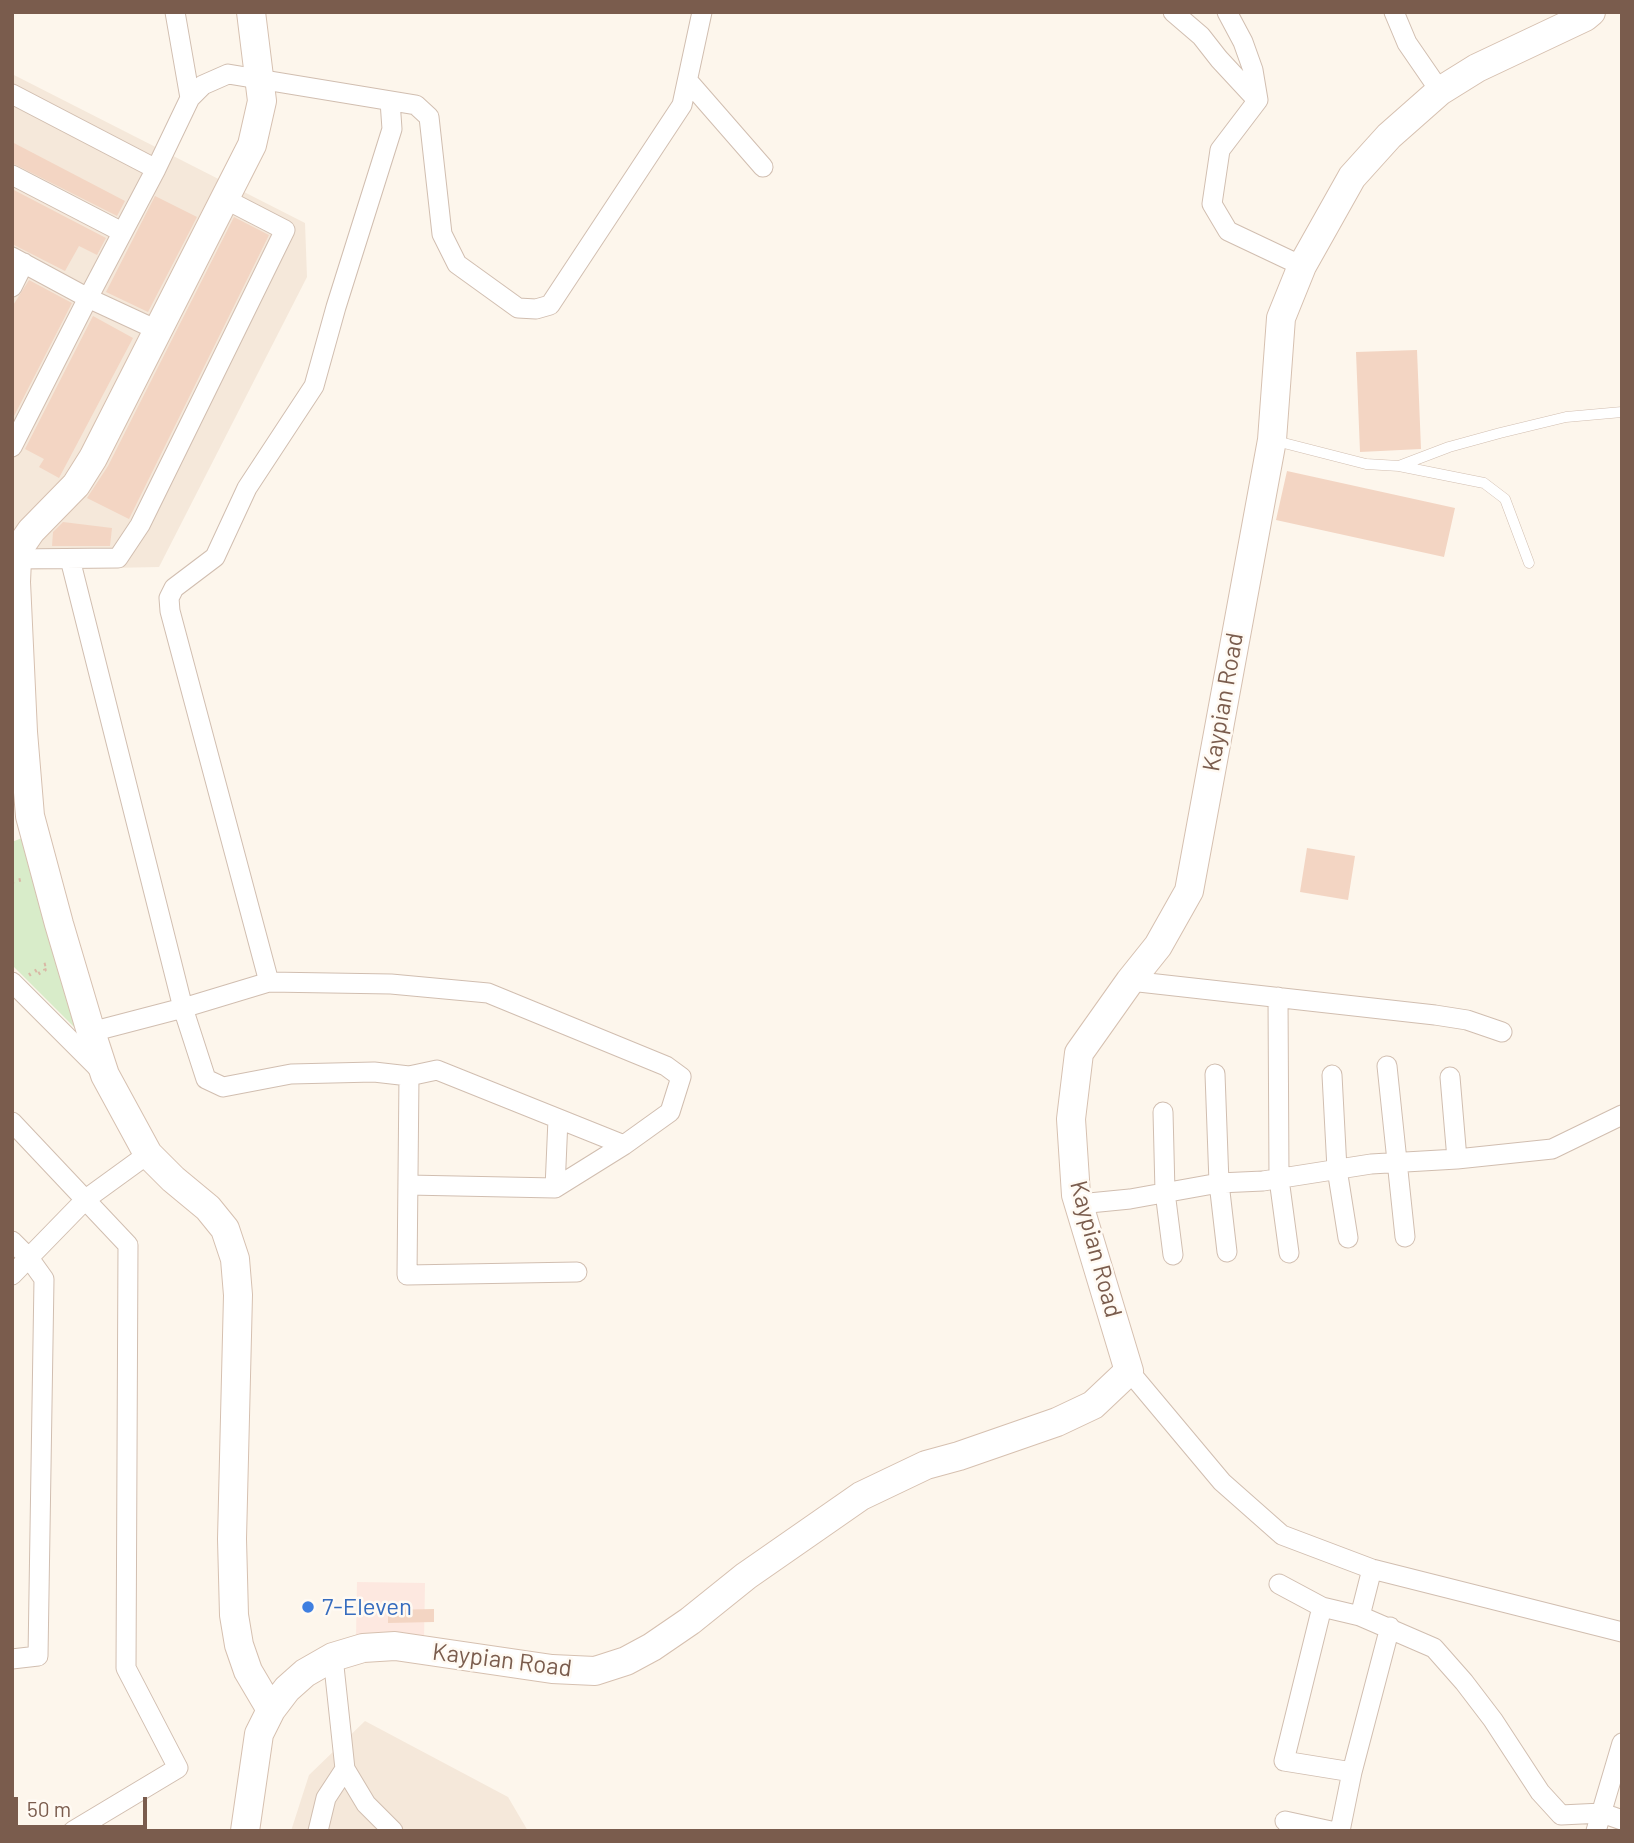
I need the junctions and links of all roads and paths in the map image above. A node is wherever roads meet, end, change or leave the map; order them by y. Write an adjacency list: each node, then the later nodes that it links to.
1 (175, 12): 12 (street)
2 (251, 12): 8 (main road)
3 (702, 12): 9 (street)
4 (1173, 12): 13 (street)
5 (1227, 12): 13 (street)
6 (1394, 12): 10 (street)
7 (1591, 12): 10 (main road, Kaypian Road)
8 (261, 79): 12 (street); 14 (street); 18 (main road)
9 (688, 81): 14 (street); 15 (street)
10 (1440, 91): 21 (main road, Kaypian Road)
11 (12, 94): 16 (street)
12 (190, 98): 16 (street)
13 (1258, 100): 21 (street)
14 (390, 102): 37 (street)
15 (763, 167)
16 (156, 169): 19 (street)
17 (12, 175): 19 (street)
18 (225, 200): 24 (main road); 30 (street)
19 (122, 232): 23 (street)
20 (18, 260): 22 (street); 23 (street)
21 (1302, 266): 26 (main road, Kaypian Road)
22 (12, 287)
23 (88, 298): 24 (street); 27 (street)
24 (157, 330): 29 (main road)
25 (1622, 412): 28 (lane)
26 (1272, 440): 28 (lane); 35 (main road, Kaypian Road)
27 (12, 447)
28 (1399, 466): 31 (lane)
29 (14, 559): 30 (street); 32 (main road)
30 (71, 559): 39 (street)
31 (1529, 563)
32 (21, 819): 40 (main road)
33 (28, 878): 34 (path)
34 (12, 883)
35 (1130, 981): 38 (street); 63 (main road, Kaypian Road)
36 (12, 982): 44 (street)
37 (269, 982): 39 (street); 52 (street)
38 (1278, 997): 41 (street); 57 (street)
39 (183, 1008): 40 (street); 46 (street)
40 (91, 1032): 44 (main road)
41 (1502, 1032)
42 (1387, 1066): 55 (street)
43 (1214, 1074): 58 (street)
44 (105, 1075): 53 (main road)
45 (1332, 1075): 56 (street)
46 (409, 1076): 50 (street); 59 (street)
47 (1450, 1077): 54 (street)
48 (1163, 1112): 61 (street)
49 (1622, 1115): 54 (street)
50 (558, 1119): 52 (street); 60 (street)
51 (12, 1122): 62 (street)
52 (624, 1145): 60 (street)
53 (148, 1154): 62 (street); 82 (main road)
54 (1457, 1159): 55 (street)
55 (1396, 1162): 56 (street); 64 (street)
56 (1337, 1169): 57 (street); 65 (street)
57 (1279, 1178): 58 (street); 68 (street)
58 (1219, 1184): 61 (street); 67 (street)
59 (408, 1185): 60 (street); 71 (street)
60 (555, 1188)
61 (1165, 1192): 63 (street); 69 (street)
62 (86, 1199): 70 (street); 89 (street)
63 (1079, 1203): 73 (main road, Kaypian Road)
64 (1405, 1237)
65 (1348, 1238)
66 (12, 1241): 70 (street)
67 (1227, 1252)
68 (1289, 1252)
69 (1173, 1255)
70 (29, 1258): 72 (street); 81 (street)
71 (577, 1272)
72 (12, 1275)
73 (1129, 1371): 74 (street); 80 (main road, Kaypian Road)
74 (1372, 1569): 77 (street); 79 (street)
75 (1279, 1584): 76 (street)
76 (1322, 1607): 77 (street); 85 (street)
77 (1360, 1616): 78 (street)
78 (1390, 1627): 85 (street); 88 (street)
79 (1622, 1632)
80 (333, 1657): 82 (main road, Kaypian Road); 84 (street)
81 (12, 1659)
82 (271, 1710): 90 (main road, Kaypian Road)
83 (1622, 1743): 88 (street)
84 (345, 1769): 91 (street); 92 (street)
85 (1352, 1772): 94 (street)
86 (1622, 1820): 88 (street)
87 (1285, 1821): 93 (street)
88 (1599, 1822)
89 (73, 1831)
90 (244, 1831)
91 (318, 1831)
92 (393, 1831)
93 (1331, 1831)
94 (1340, 1831)

